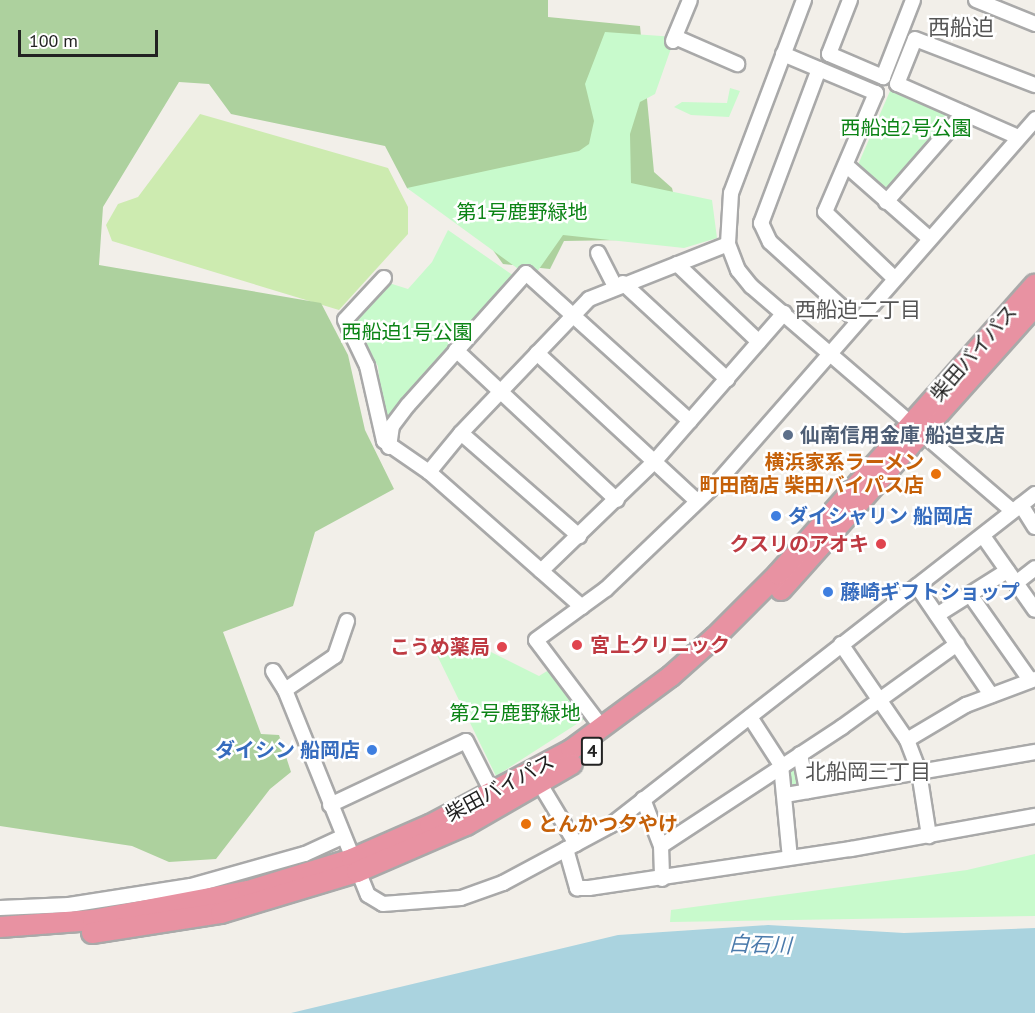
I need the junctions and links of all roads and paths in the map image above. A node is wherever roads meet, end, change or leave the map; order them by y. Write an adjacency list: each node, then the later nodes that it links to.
1 (690, 0): 9 (street)
2 (804, 0): 8 (street)
3 (850, 0): 4 (street)
4 (913, 0)
5 (920, 0): 15 (street)
6 (976, 0): 7 (street)
7 (1035, 24)
8 (783, 54): 10 (street); 18 (street)
9 (737, 63)
10 (819, 69): 15 (street); 28 (street)
11 (1035, 85): 12 (street)
12 (964, 113): 14 (street); 16 (street)
13 (1035, 119): 14 (street)
14 (1018, 137): 17 (street)
15 (851, 165): 16 (street); 22 (street)
16 (886, 202): 17 (street)
17 (929, 238): 22 (street)
18 (728, 244): 20 (street); 26 (street)
19 (598, 253): 23 (street)
20 (677, 264): 23 (street); 29 (street)
21 (384, 278): 38 (street)
22 (894, 278): 28 (street)
23 (619, 285): 27 (street); 33 (street)
24 (1035, 285): 36 (highway, 柴田バイパス / 4)
25 (1035, 306): 36 (highway, 柴田バイパス / 4)
26 (784, 313): 29 (street); 32 (street)
27 (570, 315): 30 (street); 31 (street); 35 (street)
28 (857, 321): 32 (street)
29 (759, 342): 33 (street)
30 (456, 350): 34 (street); 38 (street)
31 (537, 353): 34 (street); 39 (street)
32 (832, 354): 36 (street); 43 (street)
33 (727, 379): 35 (street)
34 (501, 392): 37 (street); 42 (street)
35 (690, 421): 39 (street)
36 (918, 428): 44 (street); 65 (highway, 柴田バイパス / 4); 71 (highway, 柴田バイパス / 4)
37 (461, 433): 40 (street); 46 (street)
38 (389, 447): 40 (street)
39 (654, 462): 42 (street); 43 (street)
40 (429, 472): 49 (street)
41 (1035, 494): 44 (street)
42 (617, 500): 46 (street)
43 (697, 501): 53 (street)
44 (1017, 508): 45 (street); 47 (street)
45 (1035, 527)
46 (579, 536): 49 (street)
47 (983, 536): 50 (street); 51 (street)
48 (1035, 568): 50 (street)
49 (541, 571): 53 (street)
50 (1011, 577): 52 (street); 54 (street)
51 (917, 586): 55 (street); 57 (street)
52 (971, 596): 55 (street); 60 (street)
53 (582, 607): 65 (street)
54 (1035, 609)
55 (937, 615): 58 (street)
56 (347, 621): 61 (street)
57 (841, 644): 63 (street); 64 (street)
58 (957, 644): 62 (street); 63 (street)
59 (273, 671): 61 (street)
60 (1032, 679): 62 (street)
61 (285, 690): 76 (street)
62 (991, 695): 66 (street)
63 (878, 700): 66 (street); 68 (street)
64 (750, 717): 69 (street); 75 (street)
65 (603, 729): 73 (highway, 柴田バイパス / 4)
66 (907, 740): 70 (street)
67 (1035, 752): 70 (street)
68 (800, 754): 69 (street); 72 (street)
69 (781, 765): 74 (street); 80 (street)
70 (918, 772): 72 (street); 78 (street)
71 (540, 784): 81 (street); 83 (highway, 柴田バイパス / 4)
72 (807, 791): 74 (street)
73 (493, 794): 76 (street); 83 (highway, 柴田バイパス / 4)
74 (786, 795): 82 (street)
75 (643, 799): 80 (street); 81 (street)
76 (330, 805): 79 (street)
77 (1035, 816): 78 (street)
78 (929, 836): 82 (street)
79 (342, 837): 83 (street); 85 (street)
80 (661, 846): 84 (street)
81 (571, 847): 83 (street); 84 (street)
82 (790, 858): 84 (street)
83 (354, 865): 86 (highway, 柴田バイパス / 4); 87 (highway, 柴田バイパス / 4)
84 (662, 879)
85 (0, 908)
86 (0, 927)
87 (0, 940)

